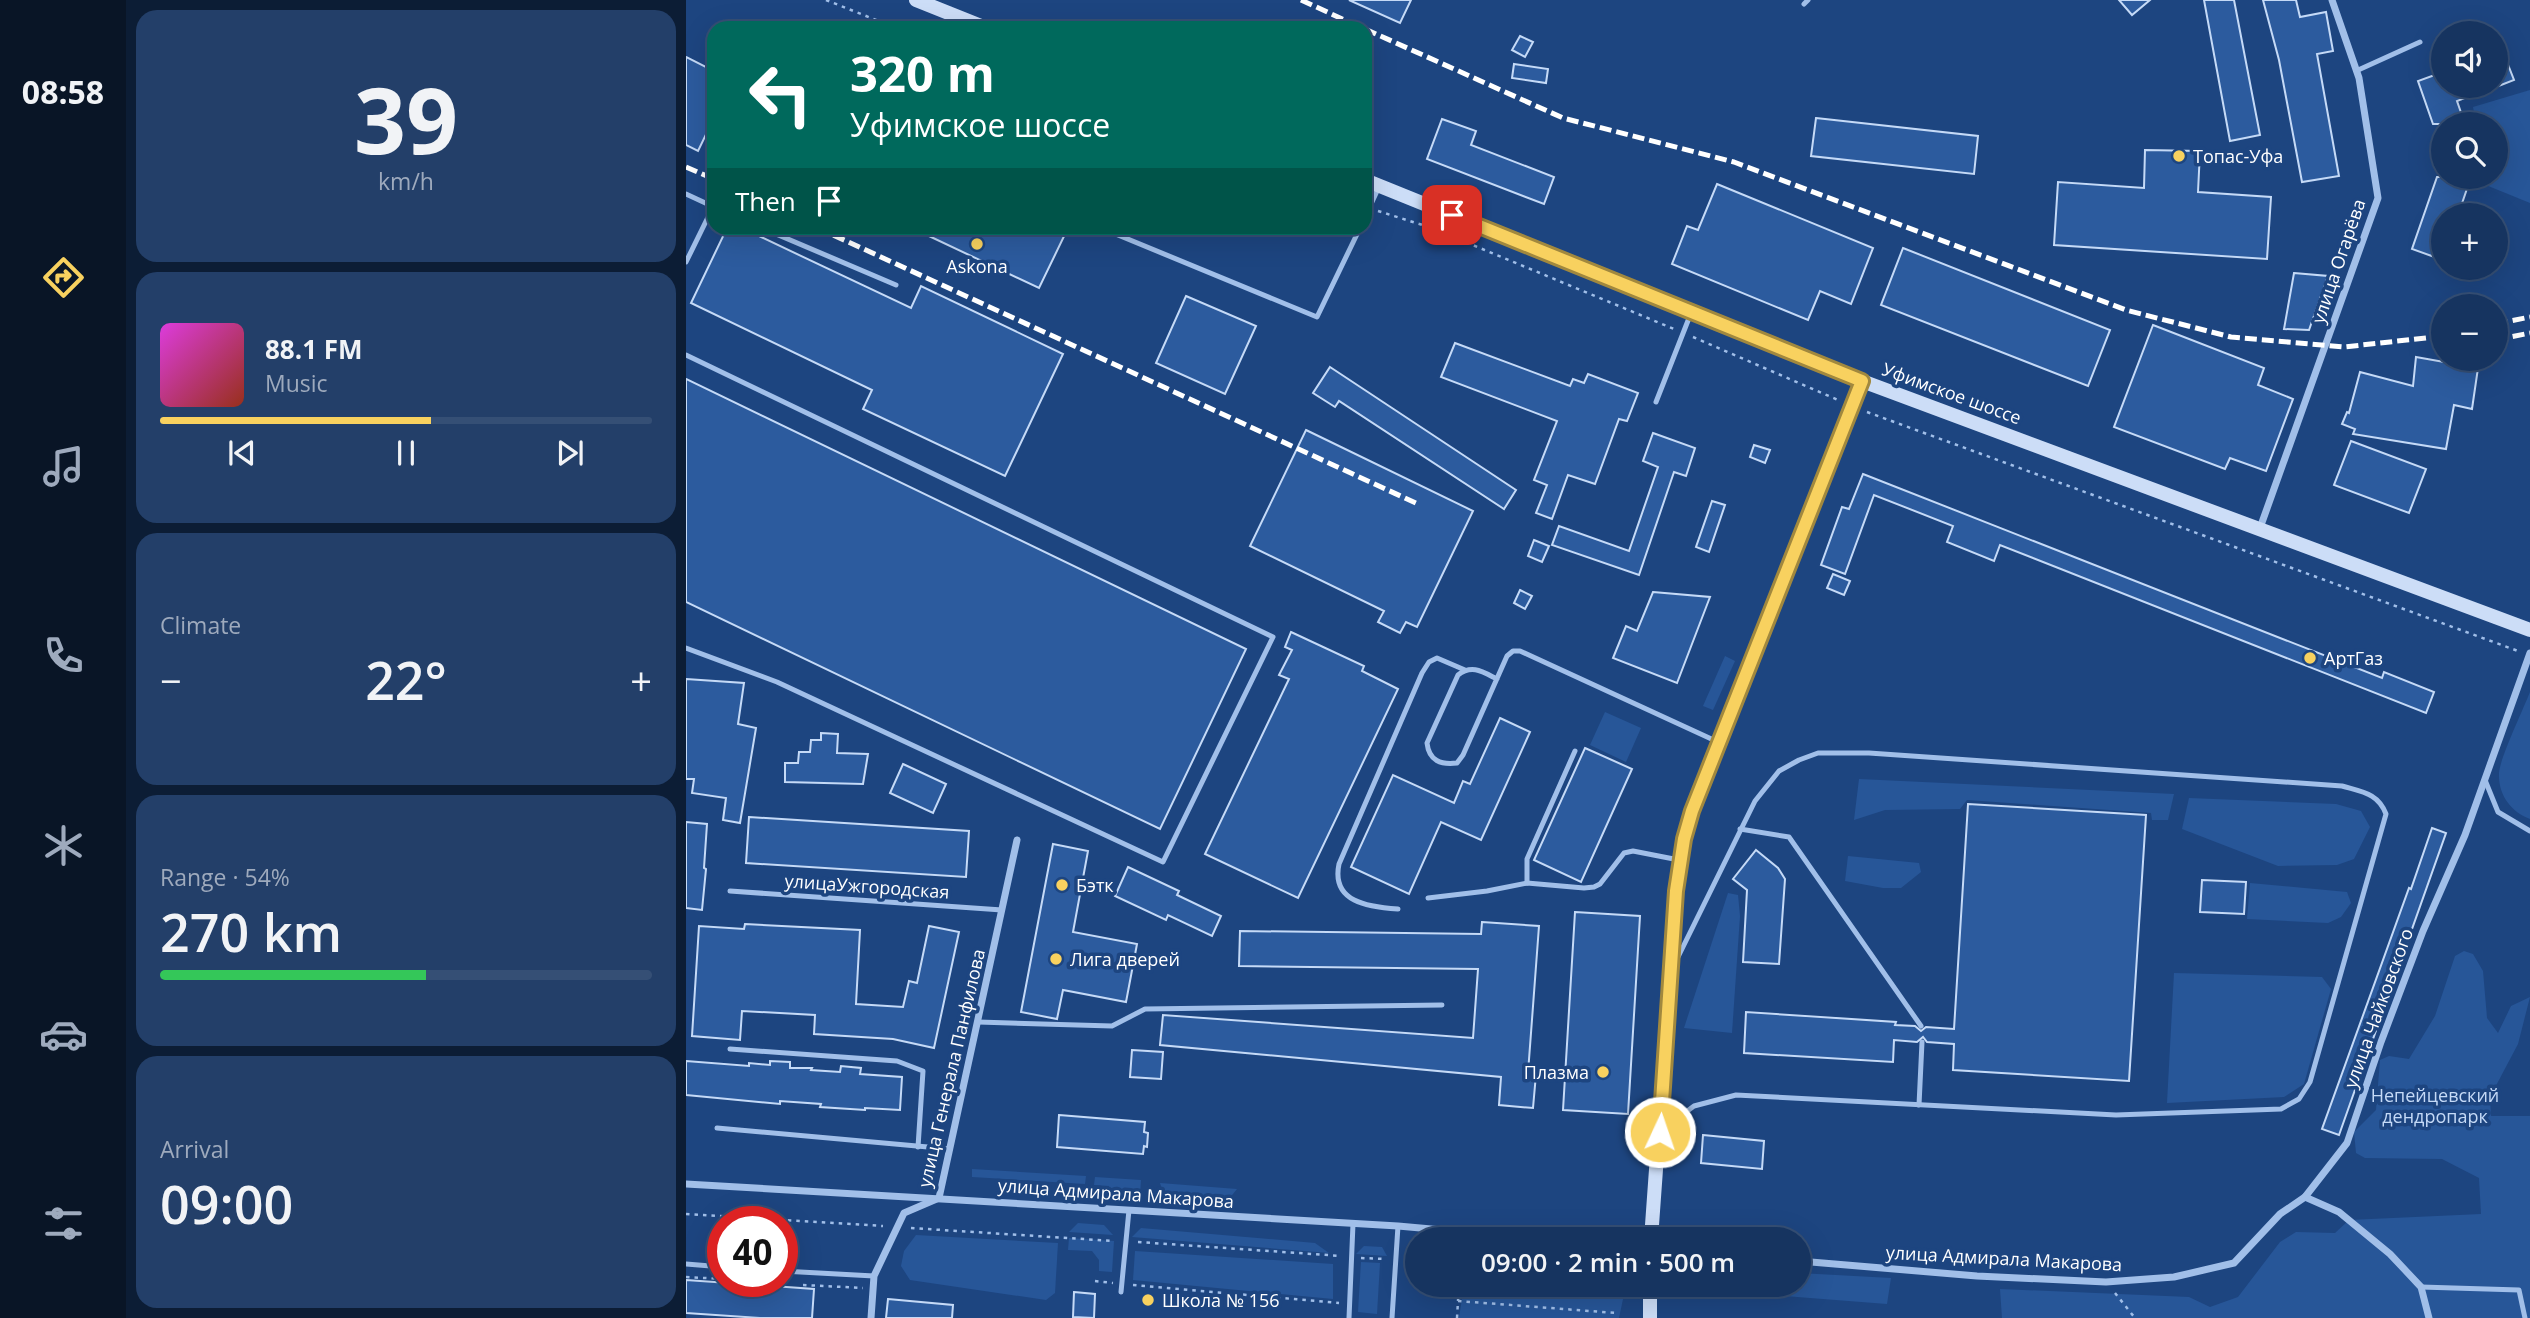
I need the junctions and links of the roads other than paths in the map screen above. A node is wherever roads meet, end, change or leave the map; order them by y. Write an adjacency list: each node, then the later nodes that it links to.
1 (916, 0): 3 (main road)
2 (2332, 0): 5 (street, улица Огарёва)
3 (968, 21)
4 (2420, 42): 5 (lane)
5 (2356, 71): 21 (street, улица Огарёва)
6 (1372, 183): 7 (main road, Уфимское шоссе)
7 (1380, 186): 9 (lane); 17 (main road, Уфимское шоссе)
8 (686, 194): 10 (lane)
9 (1372, 202)
10 (707, 204)
11 (707, 219): 15 (lane)
12 (778, 235): 16 (lane)
13 (1118, 235): 14 (lane)
14 (1357, 235)
15 (686, 262)
16 (896, 285)
17 (1692, 310): 19 (main road, Уфимское шоссе); 20 (lane)
18 (686, 355): 23 (lane)
19 (1862, 381): 21 (main road, Уфимское шоссе); 27 (main road)
20 (1656, 402)
21 (2260, 528): 22 (main road, Уфимское шоссе)
22 (2530, 630)
23 (686, 648)
24 (2530, 654): 29 (street, улица Чайковского)
25 (1465, 670): 26 (lane); 26 (lane); 38 (lane)
26 (1497, 679): 27 (lane)
27 (1721, 743): 33 (main road)
28 (1575, 751): 34 (lane)
29 (2484, 777): 31 (lane); 51 (street, улица Чайковского)
30 (1740, 829): 39 (lane); 42 (lane); 45 (lane)
31 (2530, 831)
32 (1017, 840): 37 (street, улица Генерала Панфилова)
33 (1680, 860): 34 (lane); 39 (main road)
34 (1527, 883): 36 (lane)
35 (730, 891): 37 (lane, улицаУжгородская)
36 (1428, 898)
37 (1002, 909): 41 (street, улица Генерала Панфилова)
38 (1398, 909)
39 (1670, 973): 47 (main road)
40 (1442, 1005): 41 (lane)
41 (978, 1022): 49 (street, улица Генерала Панфилова)
42 (1921, 1027)
43 (1922, 1042): 45 (lane)
44 (730, 1049): 48 (lane)
45 (1919, 1105): 47 (lane)
46 (717, 1128): 48 (lane)
47 (1660, 1132): 57 (main road)
48 (918, 1147): 49 (lane)
49 (950, 1150): 52 (street, улица Генерала Панфилова)
50 (686, 1184): 52 (street, улица Адмирала Макарова)
51 (2305, 1197): 58 (street, улица Адмирала Макарова); 63 (street)
52 (939, 1198): 53 (street, улица Адмирала Макарова); 62 (street, улица Генерала Панфилова)
53 (1129, 1210): 54 (street, улица Адмирала Макарова); 64 (lane)
54 (1353, 1224): 55 (street, улица Адмирала Макарова); 67 (lane)
55 (1398, 1226): 56 (street, улица Адмирала Макарова); 68 (lane)
56 (1409, 1227)
57 (1652, 1227)
58 (1811, 1262)
59 (686, 1265): 60 (lane)
60 (707, 1266)
61 (798, 1271): 62 (lane)
62 (874, 1276): 66 (street, улица Генерала Панфилова)
63 (2421, 1286): 70 (street); 71 (lane)
64 (1121, 1292)
65 (1650, 1297): 69 (main road)
66 (871, 1318)
67 (1349, 1318)
68 (1392, 1318)
69 (1650, 1318)
70 (2429, 1318)
71 (2525, 1318)

